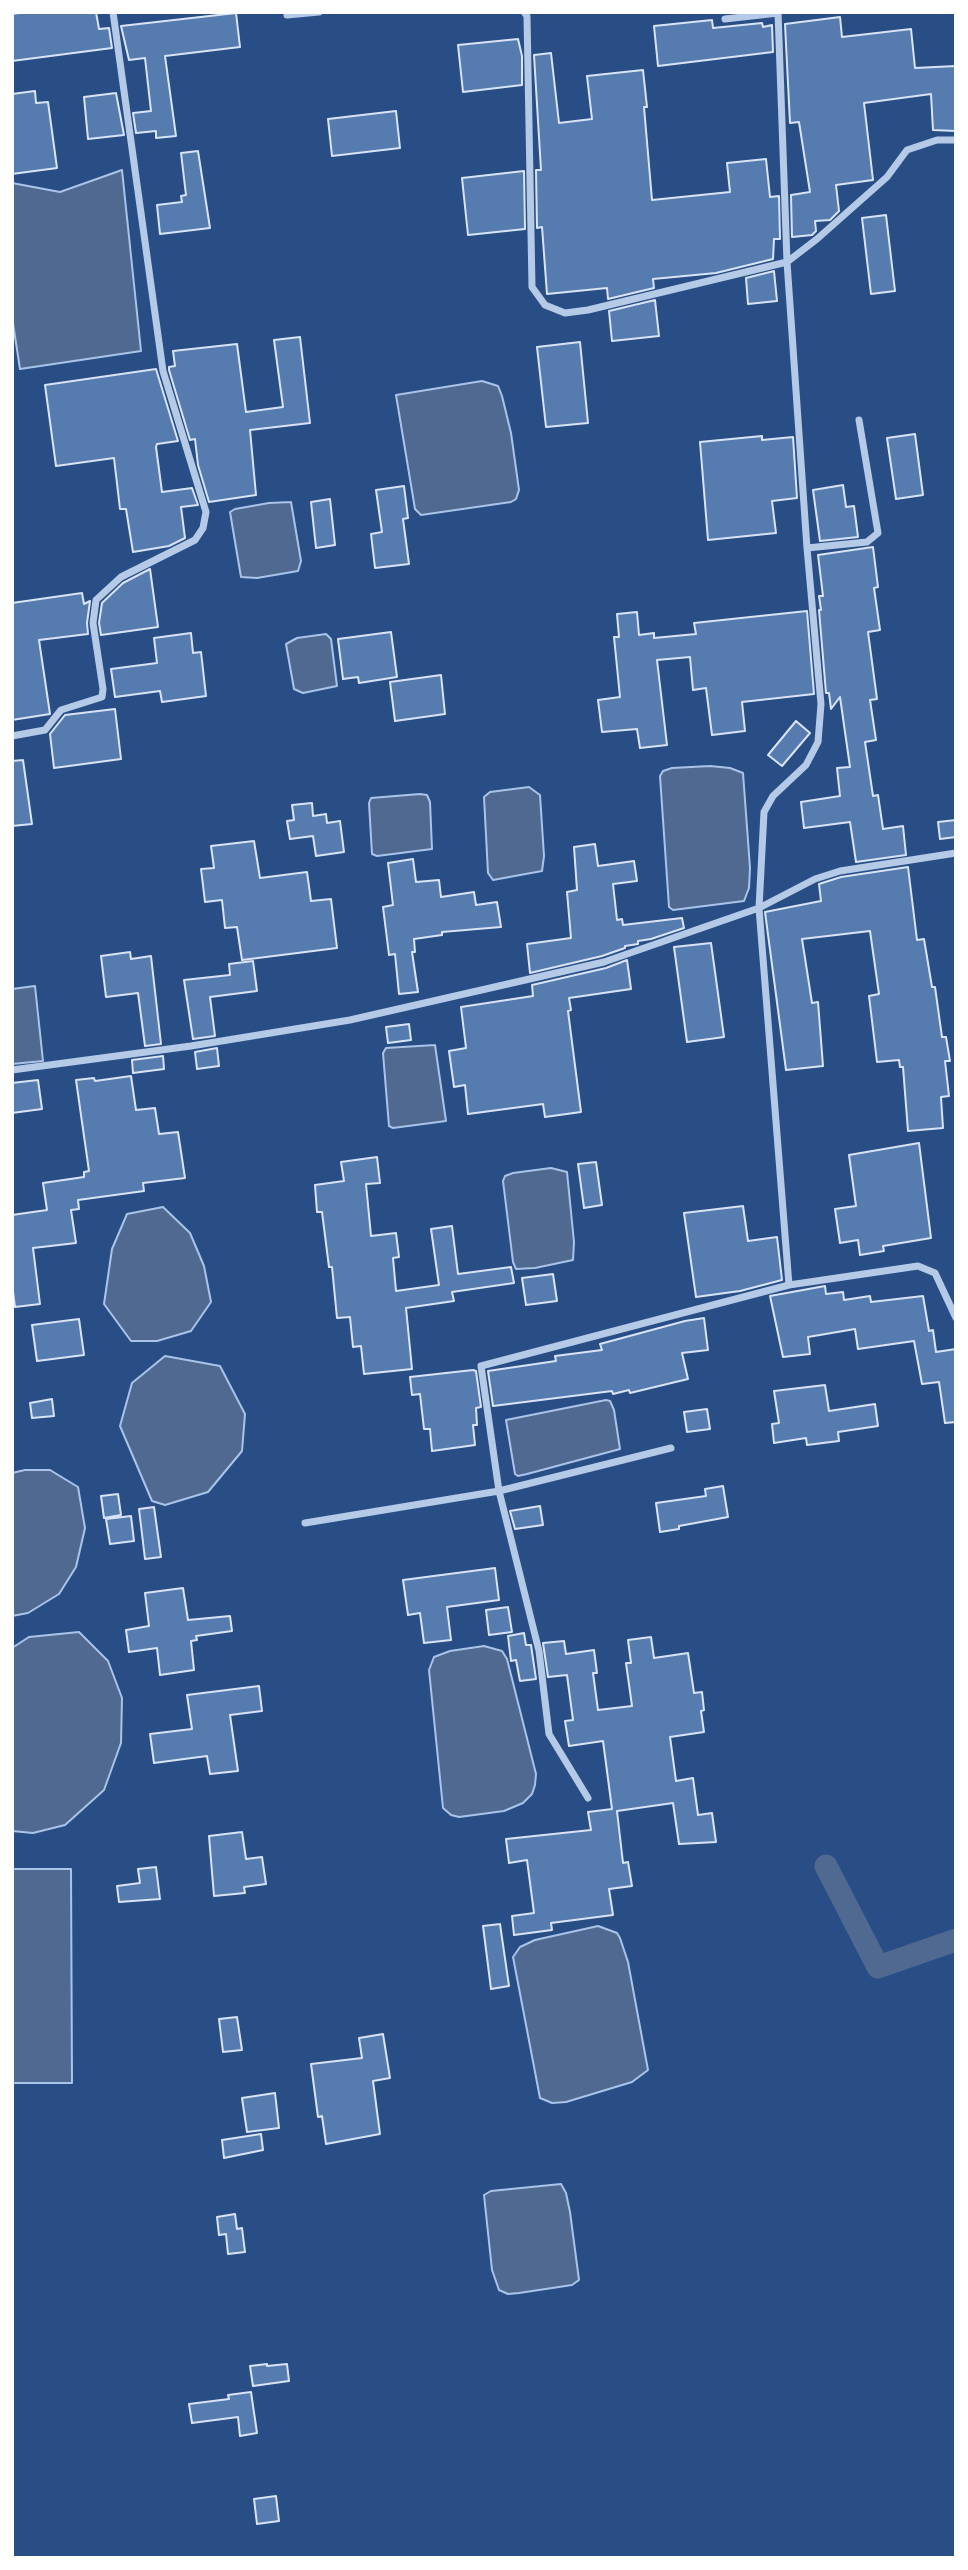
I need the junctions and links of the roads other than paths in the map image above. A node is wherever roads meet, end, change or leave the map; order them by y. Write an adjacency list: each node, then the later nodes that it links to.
1 (113, 12): 11 (street)
2 (319, 12): 5 (street)
3 (524, 12): 8 (street)
4 (778, 13): 6 (street); 8 (street)
5 (286, 15)
6 (725, 19)
7 (956, 140): 8 (street)
8 (787, 262): 10 (street)
9 (859, 420): 10 (street)
10 (807, 548): 13 (street)
11 (12, 736)
12 (956, 853): 13 (street)
13 (759, 908): 14 (street); 15 (street)
14 (12, 1070)
15 (789, 1285): 16 (street); 18 (street)
16 (956, 1318)
17 (671, 1448): 18 (street)
18 (499, 1491): 19 (street); 20 (street)
19 (305, 1523)
20 (588, 1798)

